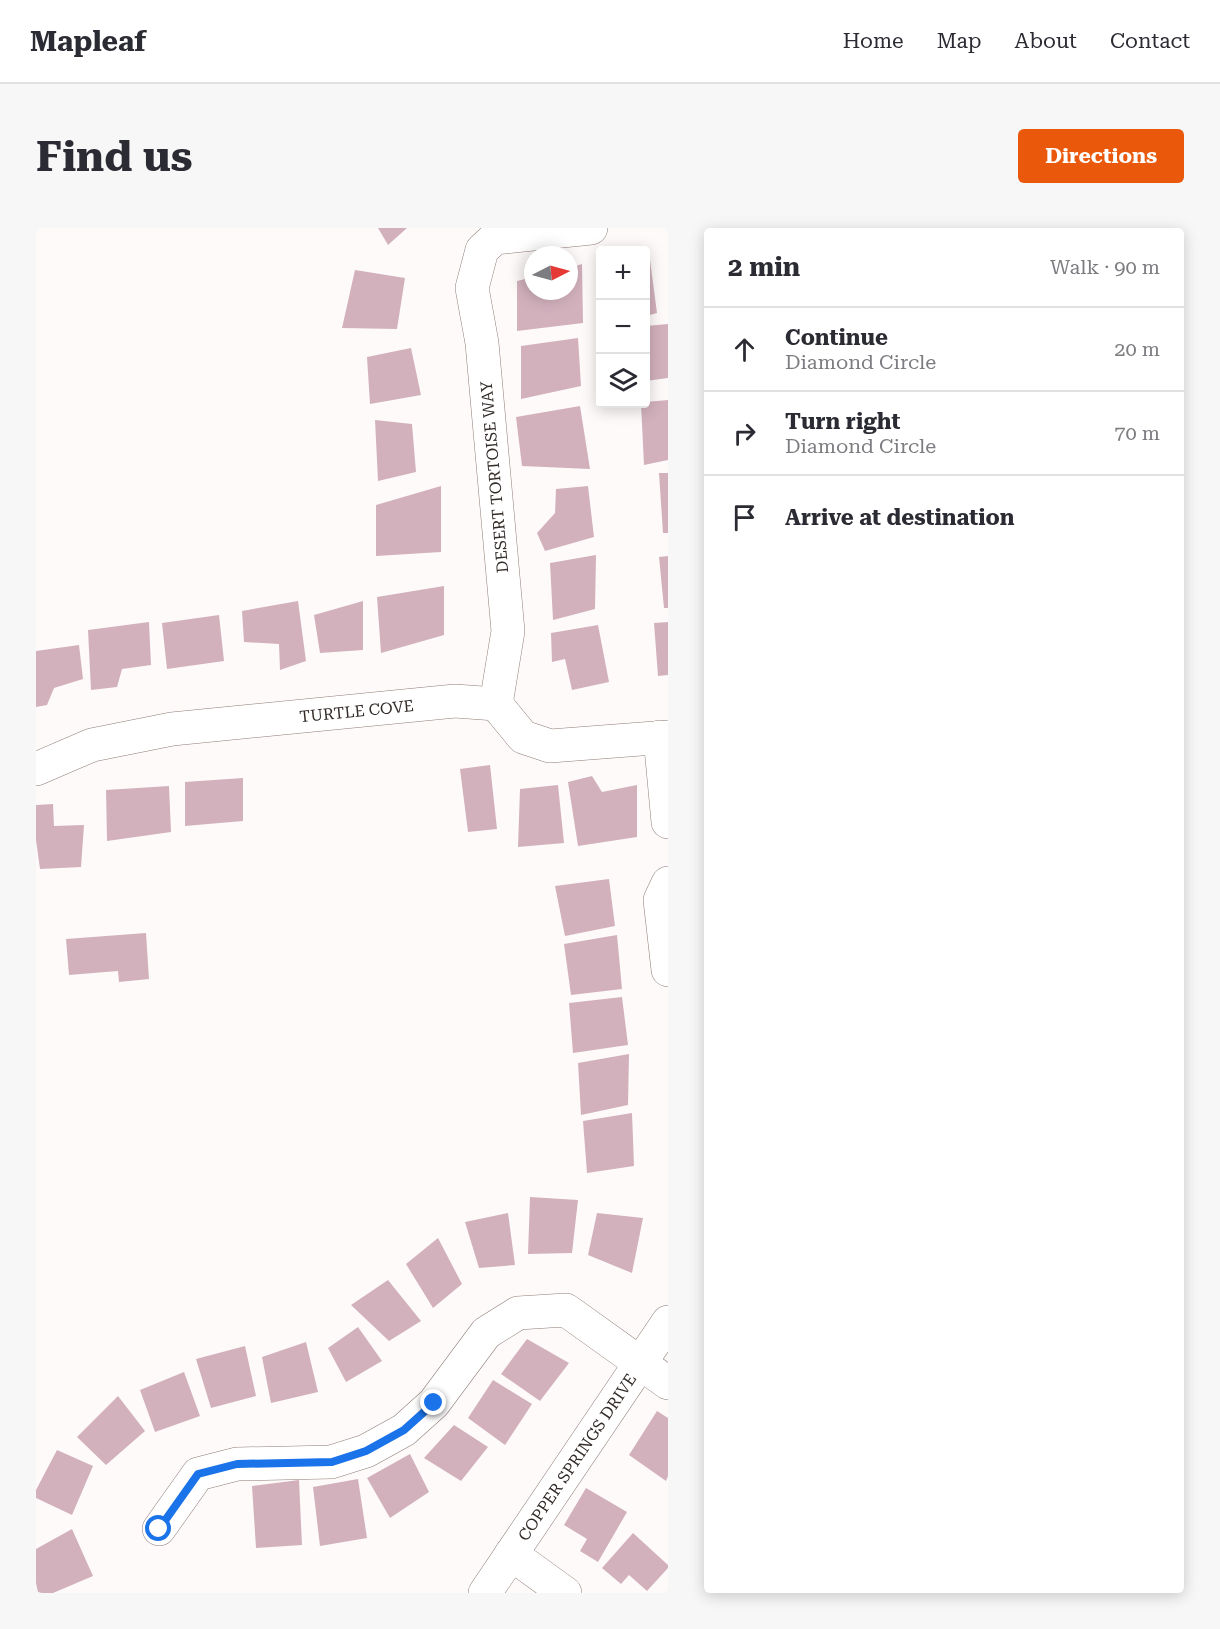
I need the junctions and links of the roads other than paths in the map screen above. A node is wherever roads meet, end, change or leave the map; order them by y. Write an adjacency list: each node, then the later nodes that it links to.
1 (591, 228): 2 (street, DESERT TORTOISE WAY)
2 (496, 704): 3 (street); 4 (street, TURTLE COVE)
3 (664, 737): 5 (street)
4 (36, 770)
5 (668, 822)
6 (664, 891): 7 (street)
7 (668, 970)
8 (668, 1322): 9 (street, COPPER SPRINGS DRIVE)
9 (640, 1364): 10 (street); 11 (street); 12 (street, COPPER SPRINGS DRIVE)
10 (668, 1383)
11 (159, 1529)
12 (511, 1554): 13 (street, COPPER SPRINGS DRIVE); 14 (street)
13 (485, 1593)
14 (565, 1593)

